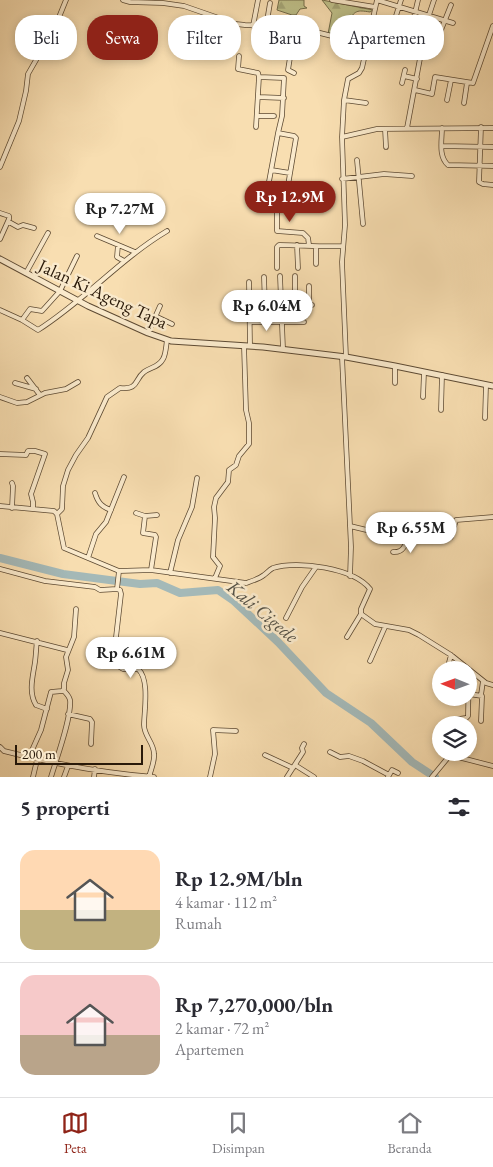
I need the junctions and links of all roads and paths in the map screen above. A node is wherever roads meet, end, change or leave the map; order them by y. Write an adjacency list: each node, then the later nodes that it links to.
1 (66, 0): 59 (street)
2 (123, 0): 21 (street)
3 (258, 0): 14 (street)
4 (332, 0): 12 (street)
5 (377, 0): 11 (street); 12 (street)
6 (401, 0): 11 (street)
7 (418, 0): 13 (street)
8 (434, 0): 18 (street)
9 (270, 3): 15 (street)
10 (450, 4): 19 (street)
11 (399, 6): 13 (street); 17 (street)
12 (375, 7): 16 (street)
13 (415, 11): 18 (street); 19 (street)
14 (255, 15)
15 (268, 15)
16 (373, 15)
17 (396, 15)
18 (429, 15)
19 (445, 20): 20 (street)
20 (452, 23)
21 (251, 26)
22 (493, 26): 34 (street)
23 (239, 60): 30 (street)
24 (290, 60): 28 (street)
25 (363, 60): 38 (street)
26 (420, 60): 31 (street)
27 (404, 70): 29 (street)
28 (294, 73)
29 (404, 76): 31 (street); 33 (street)
30 (259, 77): 36 (street); 37 (street)
31 (417, 79): 35 (street)
32 (451, 80): 34 (street); 35 (street); 39 (street)
33 (402, 83)
34 (467, 83): 41 (street)
35 (415, 90): 46 (street)
36 (258, 97): 37 (street); 42 (street)
37 (284, 98): 50 (street)
38 (344, 100): 40 (street); 51 (street)
39 (448, 100)
40 (366, 103)
41 (464, 103)
42 (257, 116): 43 (street); 44 (street)
43 (274, 116)
44 (256, 127)
45 (481, 127): 47 (street); 48 (street); 53 (street)
46 (408, 128): 47 (street); 49 (street)
47 (442, 128): 52 (street)
48 (493, 128)
49 (385, 129): 51 (street); 54 (street)
50 (278, 133): 60 (street); 61 (street)
51 (342, 137): 64 (street)
52 (442, 146): 53 (street); 57 (street)
53 (480, 146): 55 (street); 57 (street)
54 (386, 147)
55 (493, 147)
56 (357, 160): 63 (street)
57 (480, 166): 58 (street); 65 (street)
58 (493, 166)
59 (0, 167)
60 (271, 170): 61 (street); 66 (street)
61 (290, 173): 66 (street)
62 (412, 176): 63 (street)
63 (358, 177): 64 (street); 69 (street)
64 (342, 179): 78 (street)
65 (493, 185)
66 (277, 206): 77 (street)
67 (0, 213): 68 (street)
68 (9, 222): 70 (street); 74 (street)
69 (363, 224)
70 (34, 228)
71 (167, 231): 80 (street)
72 (48, 232): 87 (street)
73 (97, 236): 75 (street)
74 (0, 239)
75 (118, 245): 80 (street); 83 (street)
76 (297, 245): 77 (street); 85 (street); 86 (street)
77 (309, 245): 79 (street)
78 (343, 246): 79 (street); 111 (street)
79 (316, 247): 84 (street)
80 (135, 252): 83 (street)
81 (77, 256): 93 (street)
82 (0, 258): 87 (street, Jalan Ki Ageng Tapa)
83 (124, 261): 94 (street)
84 (316, 264)
85 (278, 268)
86 (298, 268)
87 (26, 273): 93 (street, Jalan Ki Ageng Tapa)
88 (280, 276): 95 (street)
89 (295, 276): 96 (street)
90 (264, 277): 99 (street)
91 (249, 282): 98 (street)
92 (309, 286): 96 (street)
93 (60, 291): 94 (street, Jalan Ki Ageng Tapa); 102 (street)
94 (77, 300): 102 (street); 107 (street, Jalan Ki Ageng Tapa)
95 (281, 305): 96 (street); 99 (street); 104 (street)
96 (296, 305)
97 (160, 306): 101 (street)
98 (249, 306): 99 (street); 103 (street)
99 (265, 306)
100 (0, 310): 102 (street)
101 (155, 316): 106 (street); 107 (street)
102 (22, 320)
103 (250, 322): 104 (street); 109 (street)
104 (283, 322): 105 (street); 110 (street)
105 (304, 322)
106 (172, 324)
107 (148, 333): 108 (street, Jalan Ki Ageng Tapa)
108 (167, 340): 109 (street, Jalan Ki Ageng Tapa); 137 (street)
109 (247, 346): 110 (street, Jalan Ki Ageng Tapa); 151 (street)
110 (283, 349): 111 (street, Jalan Ki Ageng Tapa)
111 (344, 357): 112 (street, Jalan Ki Ageng Tapa); 141 (street)
112 (395, 366): 113 (street, Jalan Ki Ageng Tapa); 118 (street)
113 (424, 372): 114 (street, Jalan Ki Ageng Tapa); 124 (street)
114 (442, 375): 119 (street, Jalan Ki Ageng Tapa); 125 (street)
115 (27, 378): 121 (street)
116 (78, 382): 122 (street)
117 (15, 383): 121 (street)
118 (394, 383)
119 (486, 385): 120 (street, Jalan Ki Ageng Tapa); 126 (street)
120 (493, 386)
121 (36, 389): 122 (street)
122 (40, 395): 123 (street)
123 (0, 397)
124 (423, 397)
125 (442, 410)
126 (485, 418)
127 (0, 454): 134 (street)
128 (124, 478): 135 (street)
129 (197, 478): 149 (street)
130 (12, 484): 133 (street)
131 (95, 493): 135 (street)
132 (0, 506): 133 (street)
133 (12, 508): 134 (street)
134 (33, 509): 137 (street)
135 (111, 510): 144 (street)
136 (136, 513): 139 (street)
137 (56, 514): 144 (street)
138 (157, 515): 139 (street)
139 (145, 516): 147 (street)
140 (493, 518): 142 (street)
141 (350, 526): 142 (street); 150 (street)
142 (409, 530): 143 (street)
143 (393, 552)
144 (88, 558): 148 (street)
145 (316, 567): 150 (street); 151 (street); 155 (street)
146 (0, 569): 152 (street)
147 (151, 570): 148 (street); 149 (street)
148 (119, 572): 152 (street)
149 (170, 573): 151 (street)
150 (350, 576): 154 (street)
151 (215, 578)
152 (118, 587): 195 (street)
153 (76, 610): 160 (street)
154 (361, 614): 156 (street); 158 (street)
155 (286, 618)
156 (385, 627): 161 (street); 162 (street)
157 (0, 633): 159 (street)
158 (347, 636)
159 (37, 641): 160 (street); 171 (street)
160 (67, 650): 168 (street)
161 (451, 655): 163 (street); 164 (street)
162 (370, 661)
163 (449, 661)
164 (459, 661)
165 (478, 677): 166 (street)
166 (483, 681): 167 (street); 170 (street)
167 (493, 685)
168 (64, 691): 171 (street); 172 (street)
169 (478, 695): 170 (street)
170 (482, 695): 173 (street)
171 (47, 709): 180 (street)
172 (68, 714): 175 (street); 184 (street)
173 (481, 721)
174 (236, 731): 197 (street)
175 (92, 744)
176 (304, 744): 187 (street)
177 (0, 747): 180 (street)
178 (330, 752): 190 (street)
179 (265, 755): 187 (street)
180 (29, 758): 181 (street)
181 (37, 760): 184 (street); 191 (street)
182 (444, 761): 200 (street)
183 (475, 761): 186 (street)
184 (55, 764): 185 (street); 192 (street)
185 (68, 766): 188 (street); 193 (street)
186 (493, 766)
187 (294, 767): 198 (street); 199 (street)
188 (95, 769): 194 (street); 195 (street)
189 (398, 773): 190 (street)
190 (389, 776)
191 (33, 777)
192 (52, 777)
193 (64, 777)
194 (94, 777)
195 (149, 777): 196 (street)
196 (154, 777)
197 (210, 777)
198 (287, 777)
199 (313, 777)
200 (432, 777)

